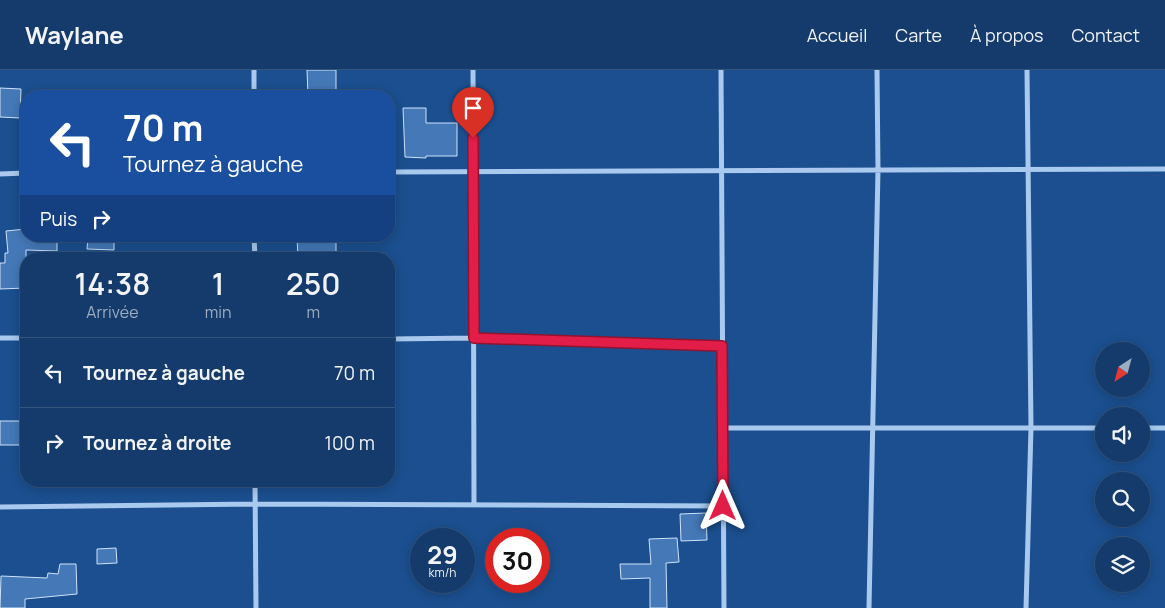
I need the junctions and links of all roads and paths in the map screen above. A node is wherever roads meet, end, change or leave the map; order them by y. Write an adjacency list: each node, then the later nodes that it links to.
1 (254, 70): 6 (street)
2 (473, 70): 12 (street)
3 (721, 70): 10 (street)
4 (877, 70): 9 (street)
5 (1027, 70): 7 (street)
6 (254, 90)
7 (1028, 169): 8 (street); 9 (street); 22 (street)
8 (1165, 169)
9 (878, 170): 10 (street); 21 (street)
10 (722, 171): 12 (street); 19 (street)
11 (395, 172): 12 (street)
12 (473, 172): 17 (street)
13 (0, 174): 14 (street)
14 (20, 174)
15 (0, 338): 16 (street)
16 (20, 338)
17 (474, 338): 18 (street); 19 (street); 28 (street)
18 (395, 339)
19 (722, 346): 20 (street)
20 (723, 428): 21 (street); 29 (street)
21 (872, 428): 22 (street); 33 (street)
22 (1031, 428): 23 (street); 34 (street)
23 (1095, 428)
24 (1150, 428): 25 (street)
25 (1165, 428)
26 (255, 487): 27 (street)
27 (255, 504): 28 (street); 30 (street); 31 (street)
28 (474, 505): 29 (street)
29 (723, 506): 32 (street)
30 (0, 507)
31 (256, 608)
32 (724, 608)
33 (869, 608)
34 (1026, 608)

